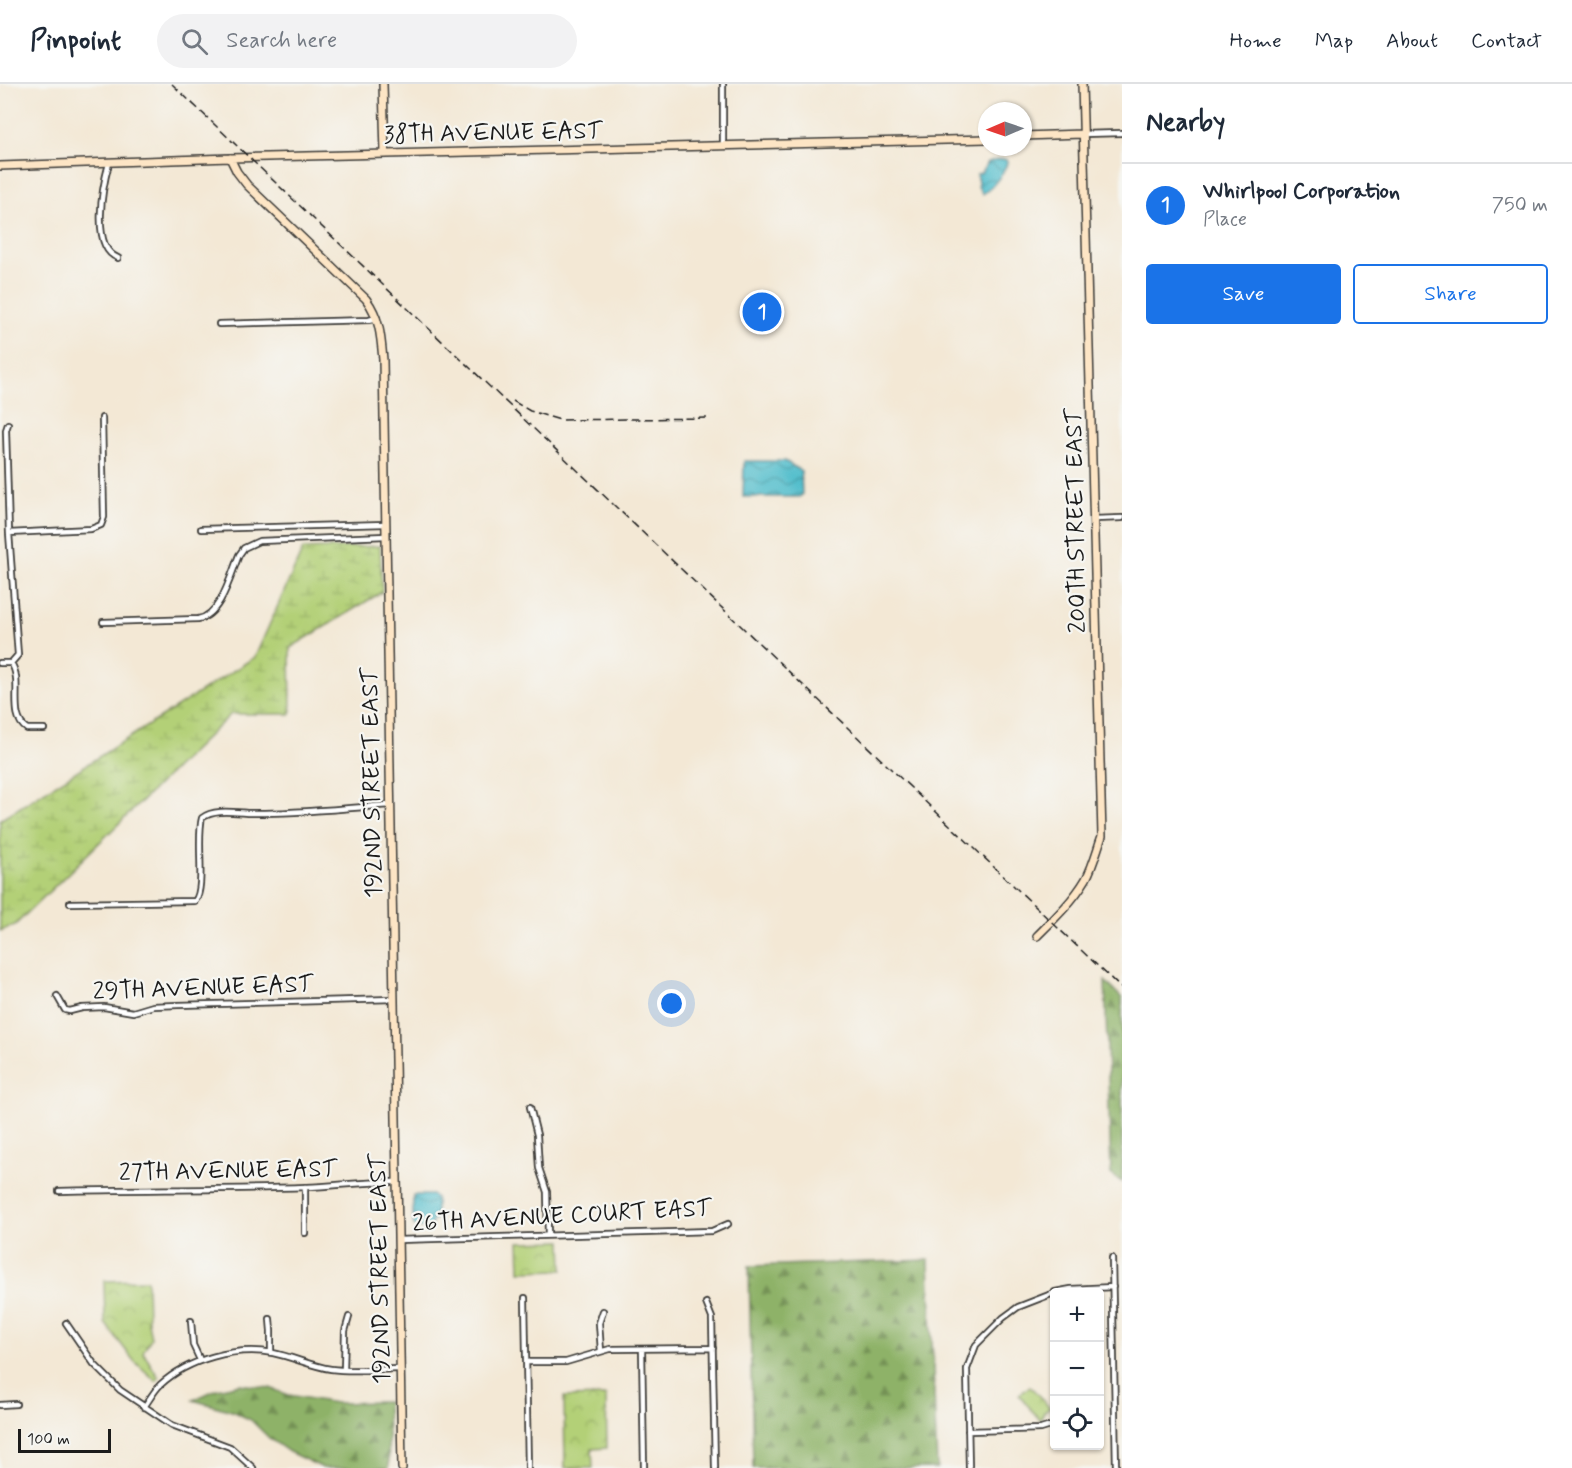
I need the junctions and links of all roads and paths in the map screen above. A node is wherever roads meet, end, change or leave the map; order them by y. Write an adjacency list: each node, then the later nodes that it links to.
1 (383, 84): 9 (street)
2 (723, 84): 8 (street)
3 (1082, 84): 5 (street, 200TH STREET EAST)
4 (1122, 133): 5 (street)
5 (1082, 134): 6 (street); 19 (street, 200TH STREET EAST)
6 (1032, 136)
7 (978, 139): 8 (street, 38TH AVENUE EAST)
8 (723, 146): 9 (street, 38TH AVENUE EAST)
9 (385, 154): 10 (street, 38TH AVENUE EAST)
10 (230, 158): 11 (street, 38TH AVENUE EAST); 14 (street, 192ND STREET EAST)
11 (109, 162): 12 (street, 38TH AVENUE EAST); 13 (street)
12 (0, 166)
13 (118, 258)
14 (377, 318): 15 (street); 20 (street, 192ND STREET EAST)
15 (219, 324)
16 (102, 418): 22 (street)
17 (8, 424): 22 (street)
18 (1122, 518): 19 (street)
19 (1095, 519): 30 (street, 200TH STREET EAST)
20 (386, 524): 21 (street); 23 (street, 192ND STREET EAST)
21 (201, 529)
22 (9, 533): 26 (street)
23 (386, 536): 24 (street); 28 (street, 192ND STREET EAST)
24 (103, 622)
25 (0, 663): 26 (street)
26 (11, 663): 27 (street)
27 (44, 729)
28 (391, 805): 29 (street); 32 (street, 192ND STREET EAST)
29 (70, 903)
30 (1037, 936)
31 (57, 996): 32 (street, 29TH AVENUE EAST)
32 (394, 999): 34 (street, 192ND STREET EAST)
33 (530, 1107): 39 (street)
34 (397, 1182): 35 (street, 27TH AVENUE EAST); 40 (street, 192ND STREET EAST)
35 (305, 1187): 36 (street, 27TH AVENUE EAST); 38 (street)
36 (59, 1191)
37 (728, 1224): 39 (street, 26TH AVENUE COURT EAST)
38 (305, 1233)
39 (548, 1235): 40 (street, 26TH AVENUE COURT EAST)
40 (398, 1240): 60 (street, 192ND STREET EAST)
41 (1113, 1258): 42 (street)
42 (1113, 1287): 43 (street); 53 (street)
43 (1092, 1288)
44 (1050, 1295): 68 (street)
45 (525, 1298): 59 (street)
46 (706, 1303): 55 (street)
47 (603, 1311): 56 (street)
48 (349, 1317): 61 (street)
49 (270, 1319): 57 (street)
50 (191, 1321): 58 (street)
51 (66, 1323): 64 (street)
52 (1122, 1329): 53 (street)
53 (1114, 1330): 65 (street)
54 (642, 1348): 55 (street); 56 (street); 72 (street)
55 (713, 1348): 73 (street)
56 (601, 1351): 59 (street)
57 (270, 1353): 58 (street); 61 (street)
58 (200, 1360): 64 (street)
59 (526, 1362): 71 (street)
60 (400, 1369): 61 (street); 70 (street, 192ND STREET EAST)
61 (344, 1370)
62 (16, 1404): 63 (street)
63 (0, 1405)
64 (144, 1407): 69 (street)
65 (1115, 1407): 66 (street); 75 (street)
66 (1122, 1407)
67 (1050, 1426): 68 (street)
68 (968, 1431): 74 (street)
69 (253, 1468)
70 (402, 1468)
71 (528, 1468)
72 (644, 1468)
73 (715, 1468)
74 (969, 1468)
75 (1116, 1468)

